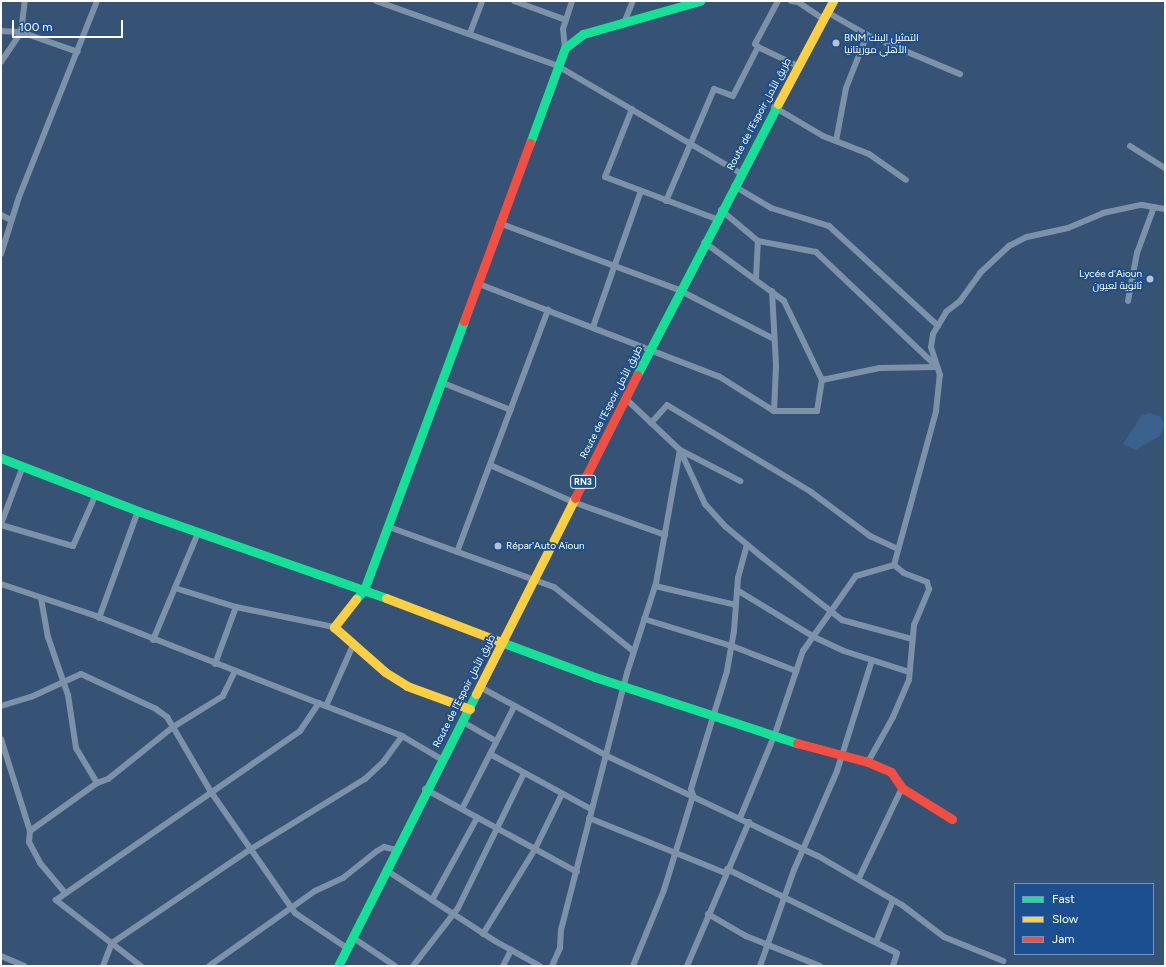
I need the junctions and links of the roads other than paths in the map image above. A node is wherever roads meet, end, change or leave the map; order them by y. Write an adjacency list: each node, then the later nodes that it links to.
1 (25, 1): 17 (street)
2 (97, 1): 22 (street)
3 (376, 1): 12 (street)
4 (482, 1): 18 (street)
5 (514, 1): 14 (street)
6 (572, 1): 14 (street)
7 (634, 1): 15 (street)
8 (700, 1): 15 (main road)
9 (778, 1): 20 (street)
10 (791, 1): 13 (street)
11 (832, 1): 13 (main road, Route de l’Espoir طريق الأمل / RN3)
12 (387, 3): 18 (street)
13 (825, 16): 19 (street); 25 (main road, Route de l’Espoir طريق الأمل / RN3)
14 (566, 20): 21 (street)
15 (624, 24): 21 (main road)
16 (1, 31): 17 (street)
17 (21, 32): 22 (street); 23 (street)
18 (470, 33): 24 (street)
19 (867, 35): 26 (street); 29 (street)
20 (758, 47): 25 (street); 30 (street)
21 (565, 48): 24 (main road)
22 (78, 52): 43 (street)
23 (1, 62)
24 (556, 65): 28 (street); 44 (main road)
25 (798, 66): 27 (main road, Route de l’Espoir طريق الأمل / RN3)
26 (960, 74)
27 (774, 107): 29 (street); 33 (main road, Route de l’Espoir طريق الأمل / RN3)
28 (632, 109): 30 (street); 36 (street)
29 (836, 141): 34 (street)
30 (690, 143): 33 (street); 37 (street)
31 (1130, 146): 32 (street)
32 (1165, 168)
33 (740, 173): 35 (main road, Route de l’Espoir طريق الأمل / RN3)
34 (906, 180)
35 (734, 186): 40 (main road, Route de l’Espoir طريق الأمل / RN3); 55 (street)
36 (641, 191): 37 (street); 48 (street)
37 (666, 201): 42 (street)
38 (1154, 207): 39 (street); 53 (street); 55 (street)
39 (1165, 209)
40 (720, 210): 42 (main road, Route de l’Espoir طريق الأمل / RN3); 45 (street)
41 (1, 215): 43 (street)
42 (716, 219): 46 (main road, Route de l’Espoir طريق الأمل / RN3)
43 (11, 220): 47 (street)
44 (499, 223): 48 (street); 50 (main road)
45 (758, 241): 49 (street); 59 (street)
46 (704, 242): 49 (street); 51 (main road, Route de l’Espoir طريق الأمل / RN3)
47 (1, 254)
48 (615, 265): 51 (street); 56 (street)
49 (756, 278): 52 (street)
50 (479, 284): 54 (street); 61 (main road)
51 (679, 290): 57 (street); 58 (main road, Route de l’Espoir طريق الأمل / RN3)
52 (772, 291): 57 (street); 60 (street)
53 (1128, 300)
54 (548, 310): 56 (street); 63 (street)
55 (938, 326): 59 (street)
56 (593, 327): 58 (street)
57 (772, 338): 64 (street)
58 (649, 350): 62 (main road, Route de l’Espoir طريق الأمل / RN3); 64 (street)
59 (937, 367): 60 (street); 79 (street)
60 (822, 380): 64 (street)
61 (443, 383): 63 (street); 75 (main road)
62 (625, 398): 65 (street); 72 (main road, Route de l’Espoir طريق الأمل / RN3)
63 (511, 410): 68 (street)
64 (774, 411)
65 (651, 423): 66 (street); 79 (street)
66 (680, 450): 70 (street); 77 (street); 78 (street)
67 (1, 458): 69 (main road)
68 (490, 465): 72 (street); 80 (street)
69 (23, 466): 71 (main road); 74 (street)
70 (740, 481)
71 (96, 494): 73 (main road); 74 (street)
72 (573, 502): 77 (street); 82 (main road, Route de l’Espoir طريق الأمل / RN3)
73 (138, 511): 76 (main road); 92 (street)
74 (1, 525)
75 (389, 527): 80 (street); 86 (main road)
76 (198, 533): 85 (street); 86 (main road)
77 (665, 535): 84 (street)
78 (747, 544): 87 (street); 91 (street)
79 (898, 549): 81 (street)
80 (457, 552): 82 (street)
81 (894, 565): 91 (street); 96 (street)
82 (535, 578): 98 (main road, Route de l’Espoir طريق الأمل / RN3); 101 (street)
83 (1, 584): 88 (street)
84 (655, 586): 89 (street); 93 (street)
85 (175, 588): 90 (street); 97 (street)
86 (364, 590): 94 (main road); 98 (main road)
87 (737, 590): 89 (street); 95 (street)
88 (41, 598): 92 (street); 107 (street)
89 (736, 605): 100 (street)
90 (236, 607): 94 (street); 103 (street)
91 (831, 613): 95 (street); 96 (street)
92 (99, 618): 97 (street)
93 (644, 619): 100 (street); 101 (street)
94 (334, 627): 99 (main road)
95 (814, 638): 102 (street); 105 (street)
96 (912, 639): 106 (street)
97 (153, 640): 103 (street)
98 (503, 641): 108 (main road); 109 (main road, Route de l’Espoir طريق الأمل / RN3)
99 (354, 643): 110 (street); 113 (main road)
100 (732, 646): 105 (street); 114 (street)
101 (633, 651): 108 (street)
102 (872, 660): 106 (street); 122 (street)
103 (215, 664): 104 (street)
104 (235, 671): 110 (street); 116 (street)
105 (796, 671): 117 (street)
106 (909, 672): 125 (street)
107 (63, 680): 111 (street); 116 (street); 127 (street)
108 (623, 686): 114 (main road); 123 (street)
109 (480, 687): 112 (street); 113 (main road, Route de l’Espoir طريق الأمل / RN3)
110 (322, 705): 118 (street); 130 (street)
111 (1, 706)
112 (514, 707): 120 (street); 123 (street)
113 (470, 708): 115 (main road, Route de l’Espoir طريق الأمل / RN3)
114 (712, 715): 117 (main road); 132 (street)
115 (463, 722): 120 (street); 124 (main road, Route de l’Espoir طريق الأمل / RN3)
116 (173, 727): 127 (street); 130 (street)
117 (775, 734): 122 (main road); 137 (street)
118 (402, 736): 124 (street); 142 (street)
119 (1, 739): 141 (street)
120 (496, 741): 121 (street)
121 (490, 754): 126 (street); 133 (street)
122 (842, 755): 125 (main road); 143 (street)
123 (607, 756): 132 (street); 134 (street)
124 (441, 760): 129 (main road, Route de l’Espoir طريق الأمل / RN3)
125 (868, 762): 128 (main road)
126 (524, 773): 131 (street); 140 (street)
127 (97, 783): 141 (street)
128 (902, 788): 138 (main road); 150 (street)
129 (425, 789): 133 (street); 144 (main road, Route de l’Espoir طريق الأمل / RN3)
130 (211, 792): 142 (street); 151 (street)
131 (562, 794): 134 (street); 145 (street)
132 (693, 795): 137 (street); 146 (street)
133 (462, 809): 135 (street)
134 (591, 809): 136 (street)
135 (476, 818): 140 (street); 153 (street)
136 (589, 818): 146 (street); 149 (street)
137 (740, 818): 139 (street)
138 (952, 819)
139 (749, 822): 143 (street); 148 (street)
140 (497, 829): 145 (street); 156 (street)
141 (30, 831): 151 (street)
142 (251, 849): 155 (street); 161 (street)
143 (804, 849): 150 (street); 152 (street)
144 (397, 850): 147 (main road, Route de l’Espoir طريق الأمل / RN3); 155 (street)
145 (536, 850): 149 (street); 158 (street)
146 (676, 852): 148 (street); 178 (street)
147 (386, 870): 153 (street); 159 (main road, Route de l’Espoir طريق الأمل / RN3)
148 (726, 871): 152 (street); 157 (street)
149 (577, 872): 177 (street)
150 (859, 878): 154 (street)
151 (64, 892): 161 (street)
152 (786, 896): 160 (street); 162 (street)
153 (432, 900): 156 (street)
154 (893, 900): 160 (street); 166 (street)
155 (292, 909): 163 (street); 171 (street)
156 (452, 914): 158 (street); 174 (street)
157 (708, 914): 162 (street); 179 (street)
158 (483, 934): 164 (street)
159 (352, 937): 163 (main road, Route de l’Espoir طريق الأمل / RN3); 173 (street)
160 (876, 942): 182 (street)
161 (112, 943): 169 (street); 170 (street)
162 (769, 946): 180 (street); 181 (street)
163 (347, 948): 172 (main road, Route de l’Espoir طريق الأمل / RN3)
164 (511, 950): 175 (street); 176 (street)
165 (1, 956): 167 (street)
166 (1003, 961)
167 (9, 963): 168 (street)
168 (24, 966)
169 (103, 966)
170 (141, 966)
171 (209, 966)
172 (338, 966)
173 (395, 966)
174 (413, 966)
175 (503, 966)
176 (540, 966)
177 (552, 966)
178 (633, 966)
179 (687, 966)
180 (760, 966)
181 (820, 966)
182 (893, 966)

